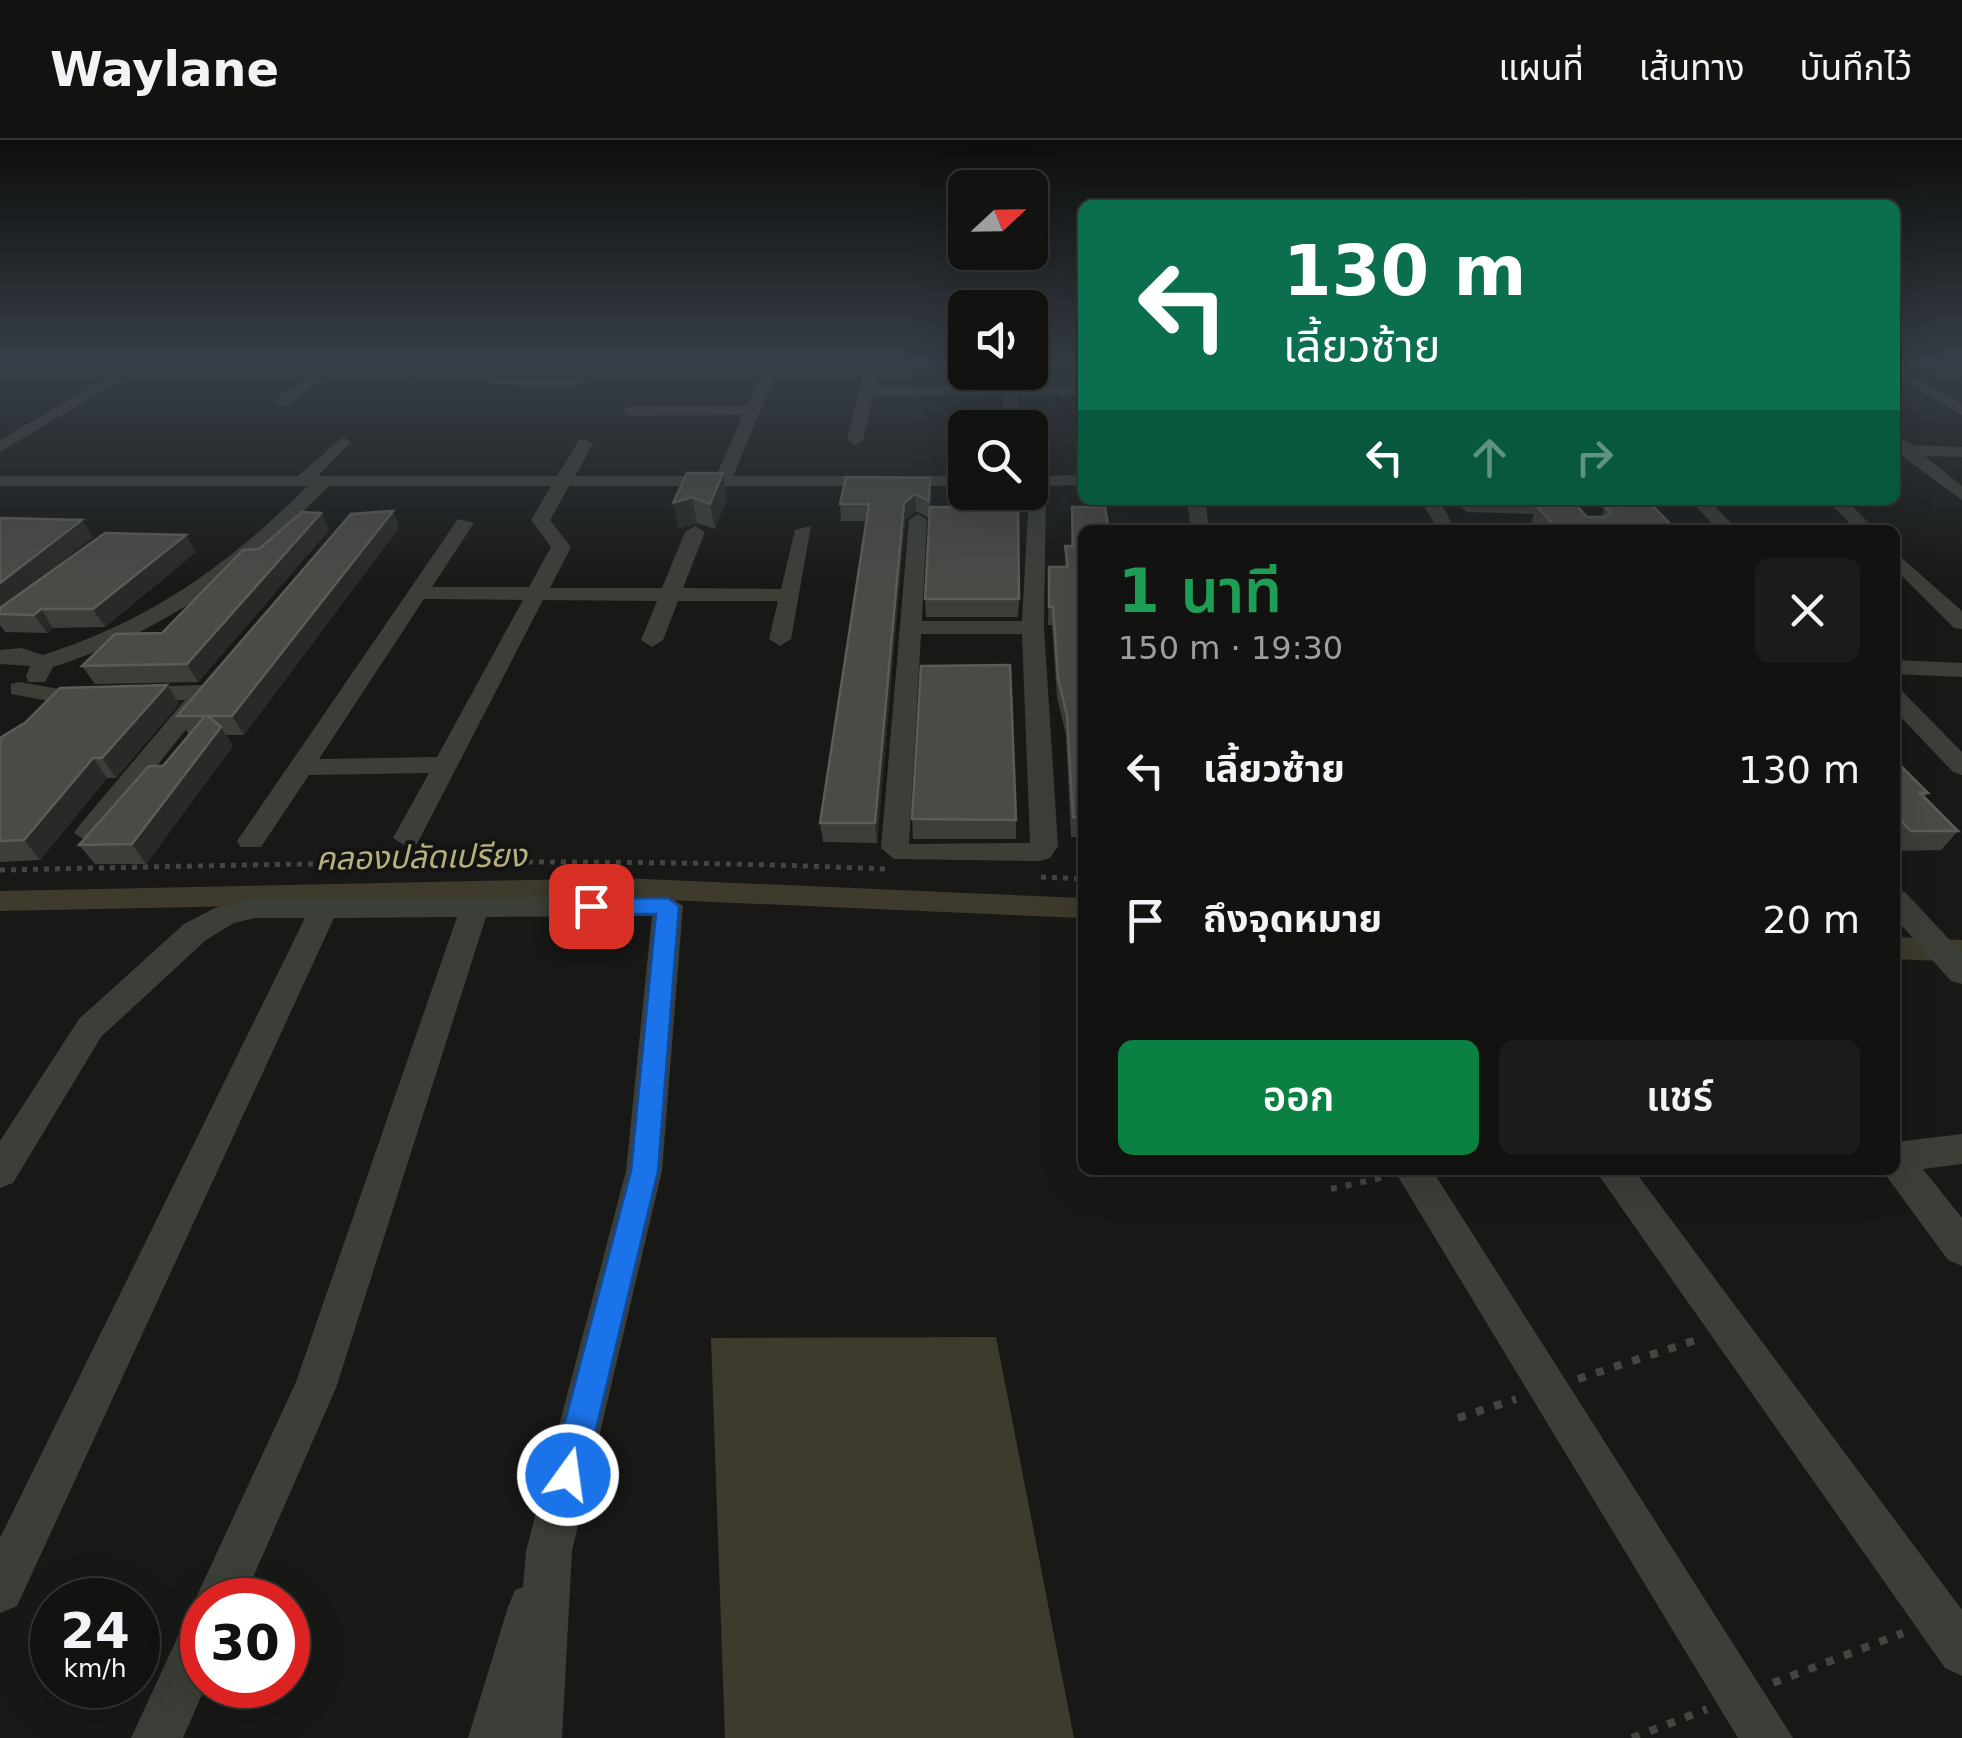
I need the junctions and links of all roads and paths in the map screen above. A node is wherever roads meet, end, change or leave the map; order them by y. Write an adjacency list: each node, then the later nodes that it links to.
1 (741, 439): 11 (street)
2 (343, 442): 14 (street)
3 (585, 444): 15 (street)
4 (1962, 444): 5 (street)
5 (1900, 445)
6 (1900, 445): 8 (street)
7 (1900, 447): 16 (street)
8 (1962, 452)
9 (1078, 480): 13 (street)
10 (0, 481): 14 (street)
11 (722, 481): 12 (street); 15 (street)
12 (948, 481)
13 (1048, 481)
14 (312, 482): 15 (street); 41 (street)
15 (560, 482): 32 (street)
16 (1962, 495)
17 (1466, 505): 18 (street)
18 (1518, 505)
19 (1569, 505): 25 (street)
20 (1703, 505): 26 (street)
21 (1841, 505): 27 (street)
22 (1034, 510): 37 (street)
23 (918, 520): 36 (street)
24 (465, 523): 31 (street)
25 (1586, 525)
26 (1724, 525)
27 (1862, 525)
28 (804, 530): 34 (street)
29 (695, 532): 33 (street)
30 (1900, 563): 35 (street)
31 (418, 593): 32 (street); 49 (street)
32 (538, 593): 33 (street); 48 (street)
33 (670, 594): 34 (street); 39 (street)
34 (789, 596): 38 (street)
35 (1962, 622)
36 (910, 628): 37 (street); 37 (street)
37 (1033, 628)
38 (780, 639)
39 (652, 640)
40 (0, 657): 41 (street)
41 (43, 662): 44 (street)
42 (1900, 667): 43 (street)
43 (1962, 670)
44 (10, 692): 45 (street)
45 (60, 696): 47 (street); 51 (street)
46 (1900, 702): 50 (street)
47 (36, 720)
48 (446, 764): 49 (street); 52 (street)
49 (302, 767): 53 (street)
50 (1962, 768)
51 (88, 833)
52 (407, 838)
53 (251, 840)
54 (886, 869): 55 (path)
55 (0, 870)
56 (1028, 876): 57 (path)
57 (1078, 879)
58 (1900, 905): 61 (street)
59 (475, 907): 60 (street); 75 (street); 76 (street)
60 (324, 908): 65 (street); 74 (street)
61 (1959, 970)
62 (1962, 1149): 63 (street)
63 (1900, 1157)
64 (1900, 1165): 70 (street)
65 (0, 1172)
66 (1390, 1175): 69 (path)
67 (1415, 1175): 72 (street)
68 (1617, 1175): 71 (street)
69 (1332, 1188)
70 (1962, 1248)
71 (1728, 1330): 72 (path); 78 (street)
72 (1549, 1388): 73 (path); 80 (street)
73 (1458, 1418)
74 (10, 1548): 77 (street)
75 (549, 1551): 82 (street); 83 (street)
76 (230, 1578)
77 (0, 1590)
78 (1950, 1635): 80 (path)
79 (180, 1687): 81 (street)
80 (1741, 1696): 84 (path); 85 (street)
81 (157, 1738)
82 (494, 1738)
83 (536, 1738)
84 (1632, 1738)
85 (1767, 1738)

